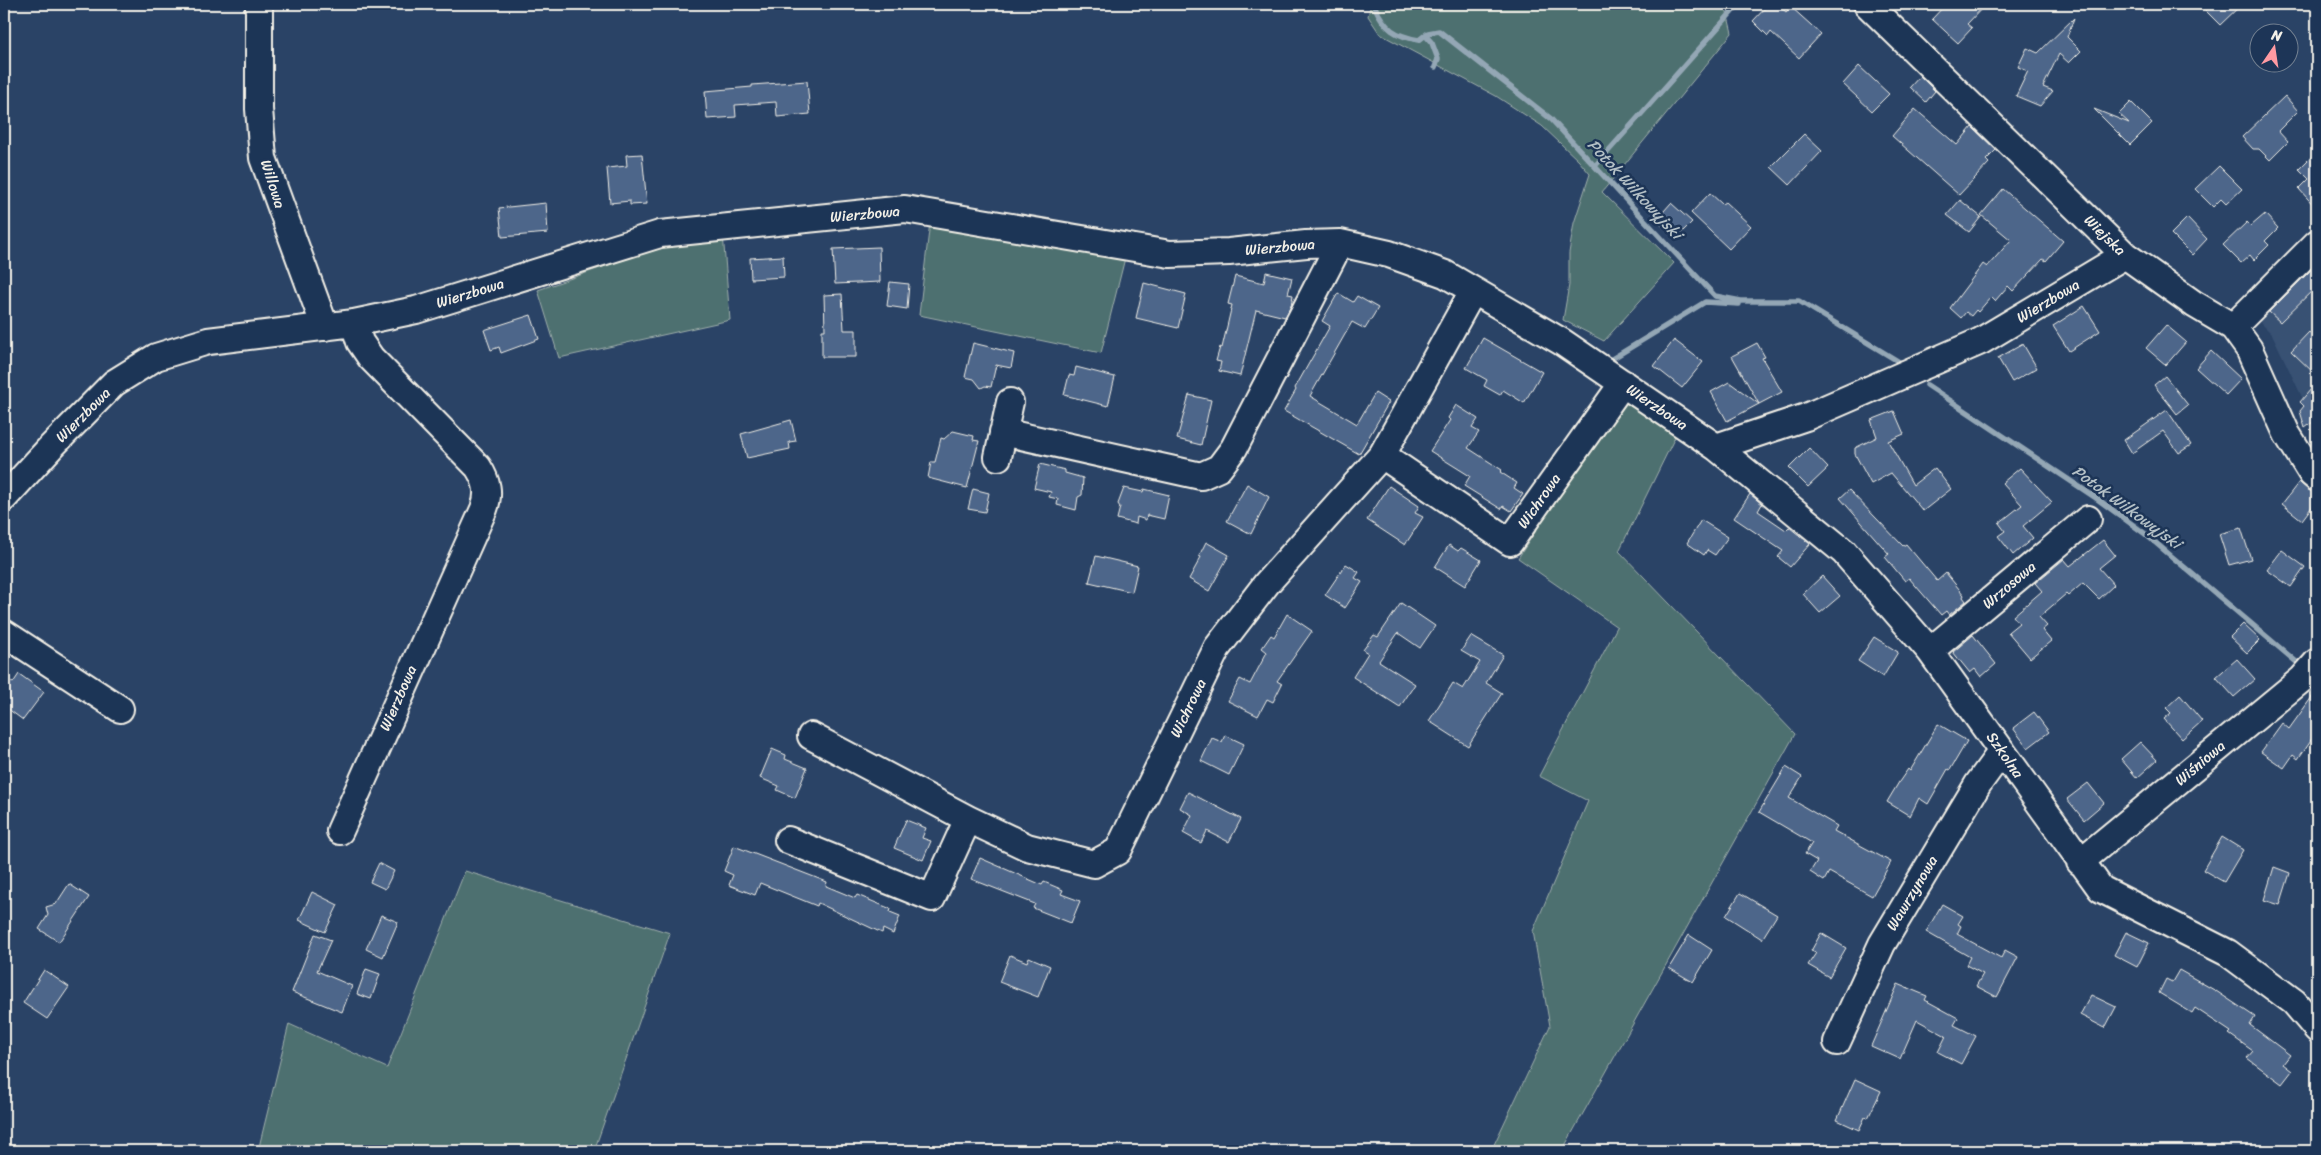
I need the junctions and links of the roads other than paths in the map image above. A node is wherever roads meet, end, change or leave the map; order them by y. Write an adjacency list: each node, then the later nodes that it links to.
1 (259, 4): 8 (street, Willowa)
2 (1867, 4): 5 (street, Wiejska)
3 (2317, 242): 9 (street)
4 (1340, 243): 6 (street, Wierzbowa); 7 (street, Wierzbowa); 12 (street)
5 (2126, 255): 9 (street, Wiejska); 13 (street, Wierzbowa)
6 (1473, 290): 10 (street, Wierzbowa); 14 (street, Wichrowa)
7 (354, 323): 8 (street, Wierzbowa); 26 (street, Wierzbowa)
8 (325, 327): 17 (street, Wierzbowa)
9 (2233, 327): 16 (street, Wiejska)
10 (1622, 383): 13 (street, Wierzbowa); 14 (street, Wichrowa)
11 (1010, 402): 12 (street)
12 (1004, 432): 15 (street)
13 (1716, 447): 20 (street, Szkolna)
14 (1382, 456): 25 (street, Wichrowa)
15 (998, 457)
16 (2317, 478)
17 (4, 498)
18 (2088, 519): 20 (street, Wrzosowa)
19 (4, 633): 22 (street)
20 (1930, 651): 24 (street, Szkolna)
21 (2317, 662): 28 (street, Wiśniowa)
22 (120, 709)
23 (811, 736): 25 (street, Wichrowa)
24 (2002, 751): 28 (street, Szkolna); 30 (street, Wawrzynowa)
25 (968, 819): 27 (street)
26 (340, 830)
27 (788, 840)
28 (2080, 862): 29 (street, Szkolna)
29 (2317, 1029)
30 (1837, 1042)

